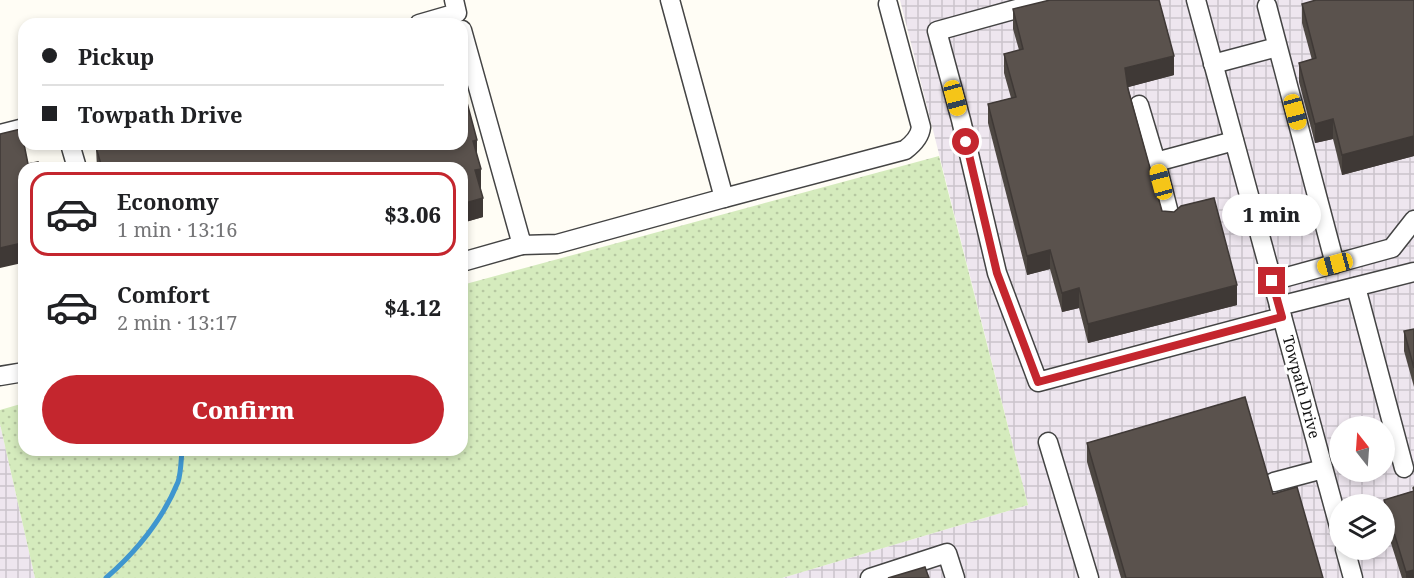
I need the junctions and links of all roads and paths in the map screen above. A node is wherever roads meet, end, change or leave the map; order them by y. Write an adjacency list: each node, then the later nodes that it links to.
1 (670, 0): 14 (street)
2 (1049, 0): 23 (street)
3 (1196, 0): 8 (street, Towpath Drive)
4 (892, 1): 14 (street)
5 (1267, 6): 6 (street)
6 (1277, 47): 8 (street); 19 (street)
7 (468, 53): 17 (street)
8 (1214, 64): 12 (street, Towpath Drive)
9 (1139, 105): 13 (street)
10 (18, 130): 11 (street)
11 (0, 134)
12 (1234, 141): 13 (street); 21 (street, Towpath Drive)
13 (1156, 162): 16 (street)
14 (724, 198): 17 (street)
15 (1414, 220): 19 (street)
16 (1171, 221)
17 (522, 245): 18 (street)
18 (468, 260)
19 (1335, 264): 21 (street)
20 (1414, 272): 22 (street)
21 (1272, 281): 23 (street, Towpath Drive)
22 (1356, 287): 23 (street); 27 (street)
23 (1280, 312): 28 (street, Towpath Drive)
24 (18, 373): 25 (street)
25 (0, 376)
26 (1048, 442): 34 (street)
27 (1404, 468)
28 (1323, 469): 29 (street); 30 (street, Towpath Drive)
29 (1275, 482)
30 (1330, 494)
31 (1348, 560): 35 (street)
32 (870, 578): 33 (street)
33 (955, 578)
34 (1089, 578)
35 (1353, 578)

